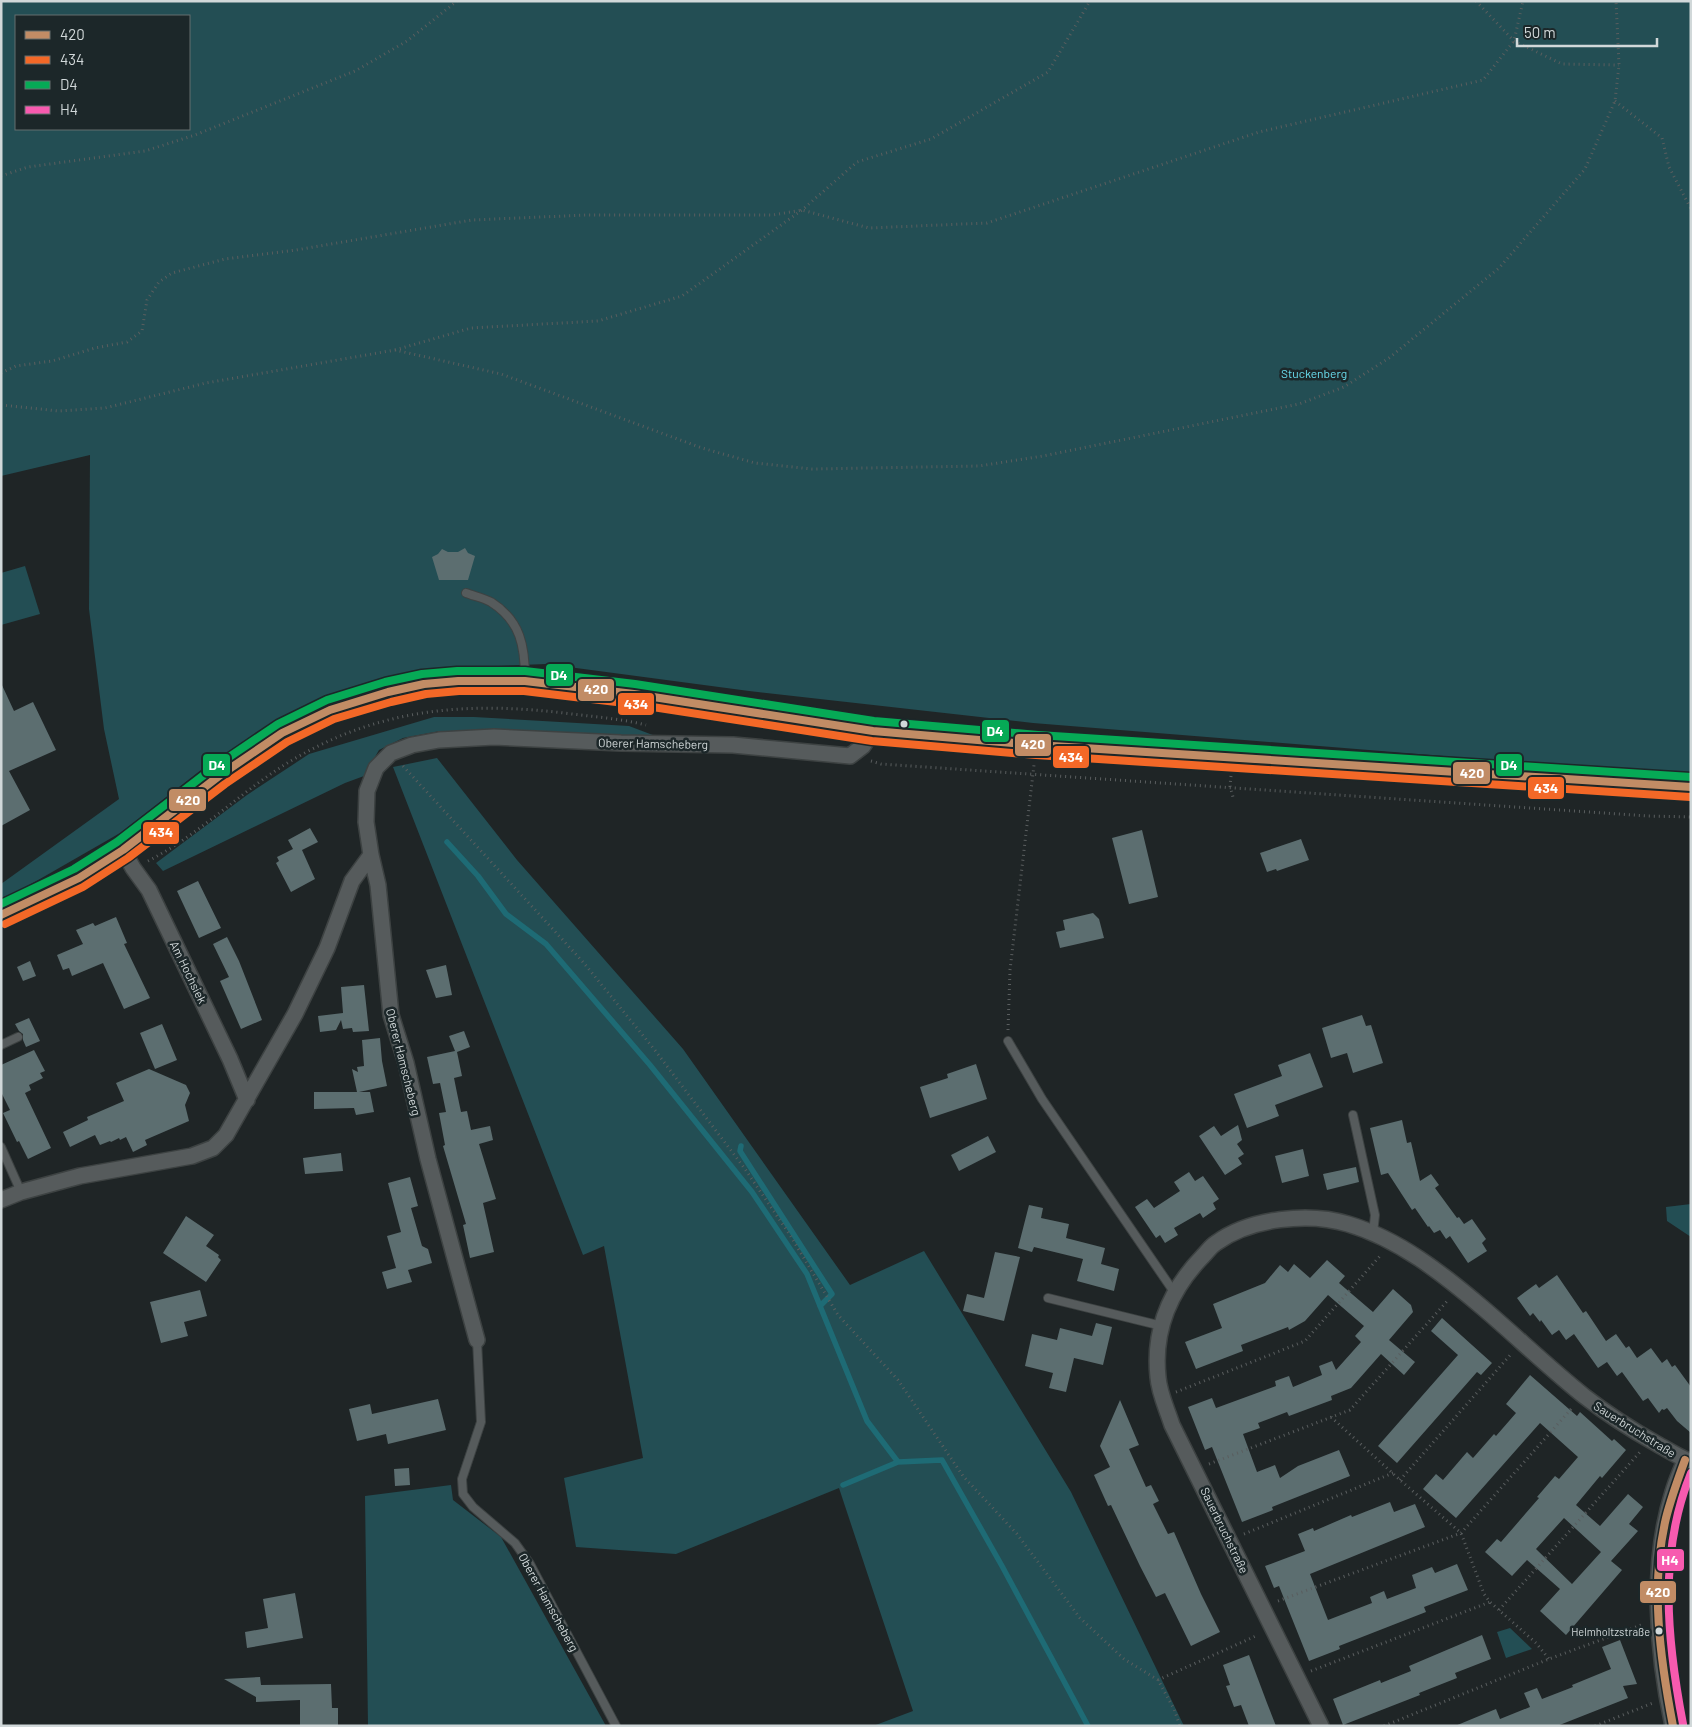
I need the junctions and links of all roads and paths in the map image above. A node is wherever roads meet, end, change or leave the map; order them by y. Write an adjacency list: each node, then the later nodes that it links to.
1 (457, 1): 9 (path)
2 (1090, 1): 11 (path)
3 (1476, 1): 6 (path)
4 (1522, 1): 6 (path)
5 (1616, 1): 7 (path)
6 (1514, 41): 7 (path); 11 (path)
7 (1619, 65): 8 (path)
8 (1615, 101): 10 (path); 12 (path)
9 (1, 176)
10 (1691, 209)
11 (802, 210): 12 (path); 13 (path)
12 (395, 350): 14 (path)
13 (1, 373)
14 (1, 405)
15 (466, 593): 16 (lane)
16 (525, 682): 18 (main road); 27 (main road)
17 (654, 727): 27 (path)
18 (873, 732): 20 (street); 23 (main road)
19 (391, 753): 20 (street, Oberer Hamscheberg); 26 (street, Oberer Hamscheberg); 62 (path)
20 (850, 756): 21 (path)
21 (1033, 773): 22 (path); 30 (path)
22 (1230, 786): 24 (path); 25 (path)
23 (1691, 787)
24 (1233, 797)
25 (1691, 817)
26 (371, 855): 32 (street); 43 (street, Oberer Hamscheberg)
27 (128, 859): 28 (main road); 32 (street, Am Hochsiek)
28 (1, 914)
29 (18, 1037): 31 (lane)
30 (1008, 1041): 40 (lane)
31 (1, 1046)
32 (247, 1100): 35 (street)
33 (1353, 1115): 37 (lane)
34 (1, 1147): 35 (lane)
35 (21, 1192): 36 (street)
36 (1, 1200)
37 (1373, 1233): 38 (street, Sauerbruchstraße); 40 (street, Sauerbruchstraße)
38 (1392, 1243): 39 (street, Sauerbruchstraße); 46 (path)
39 (1459, 1287): 44 (street, Sauerbruchstraße); 47 (path)
40 (1174, 1292): 42 (street, Sauerbruchstraße)
41 (1048, 1298): 42 (lane)
42 (1162, 1326): 46 (street, Sauerbruchstraße)
43 (477, 1340): 64 (lane, Oberer Hamscheberg)
44 (1522, 1341): 45 (street, Sauerbruchstraße); 52 (path)
45 (1584, 1396): 48 (street, Sauerbruchstraße); 53 (path)
46 (1163, 1398): 50 (street, Sauerbruchstraße)
47 (1331, 1417): 50 (path); 51 (path)
48 (1650, 1440): 49 (street, Sauerbruchstraße); 57 (path)
49 (1689, 1459): 58 (street)
50 (1195, 1469): 54 (street, Sauerbruchstraße)
51 (1393, 1473): 52 (path); 54 (path)
52 (1400, 1480): 53 (path)
53 (1461, 1533): 55 (path); 56 (path)
54 (1230, 1540): 56 (street, Sauerbruchstraße)
55 (1490, 1602): 57 (path); 61 (path)
56 (1263, 1607): 59 (street, Sauerbruchstraße)
57 (1499, 1610): 60 (path)
58 (1659, 1618): 60 (path); 63 (street)
59 (1274, 1628): 61 (street, Sauerbruchstraße); 62 (path)
60 (1549, 1659): 67 (path)
61 (1297, 1677): 66 (street, Sauerbruchstraße)
62 (1158, 1680): 65 (path)
63 (1667, 1698): 68 (path); 69 (street)
64 (616, 1726)
65 (1180, 1726)
66 (1321, 1726)
67 (1384, 1726)
68 (1595, 1726)
69 (1672, 1726)

